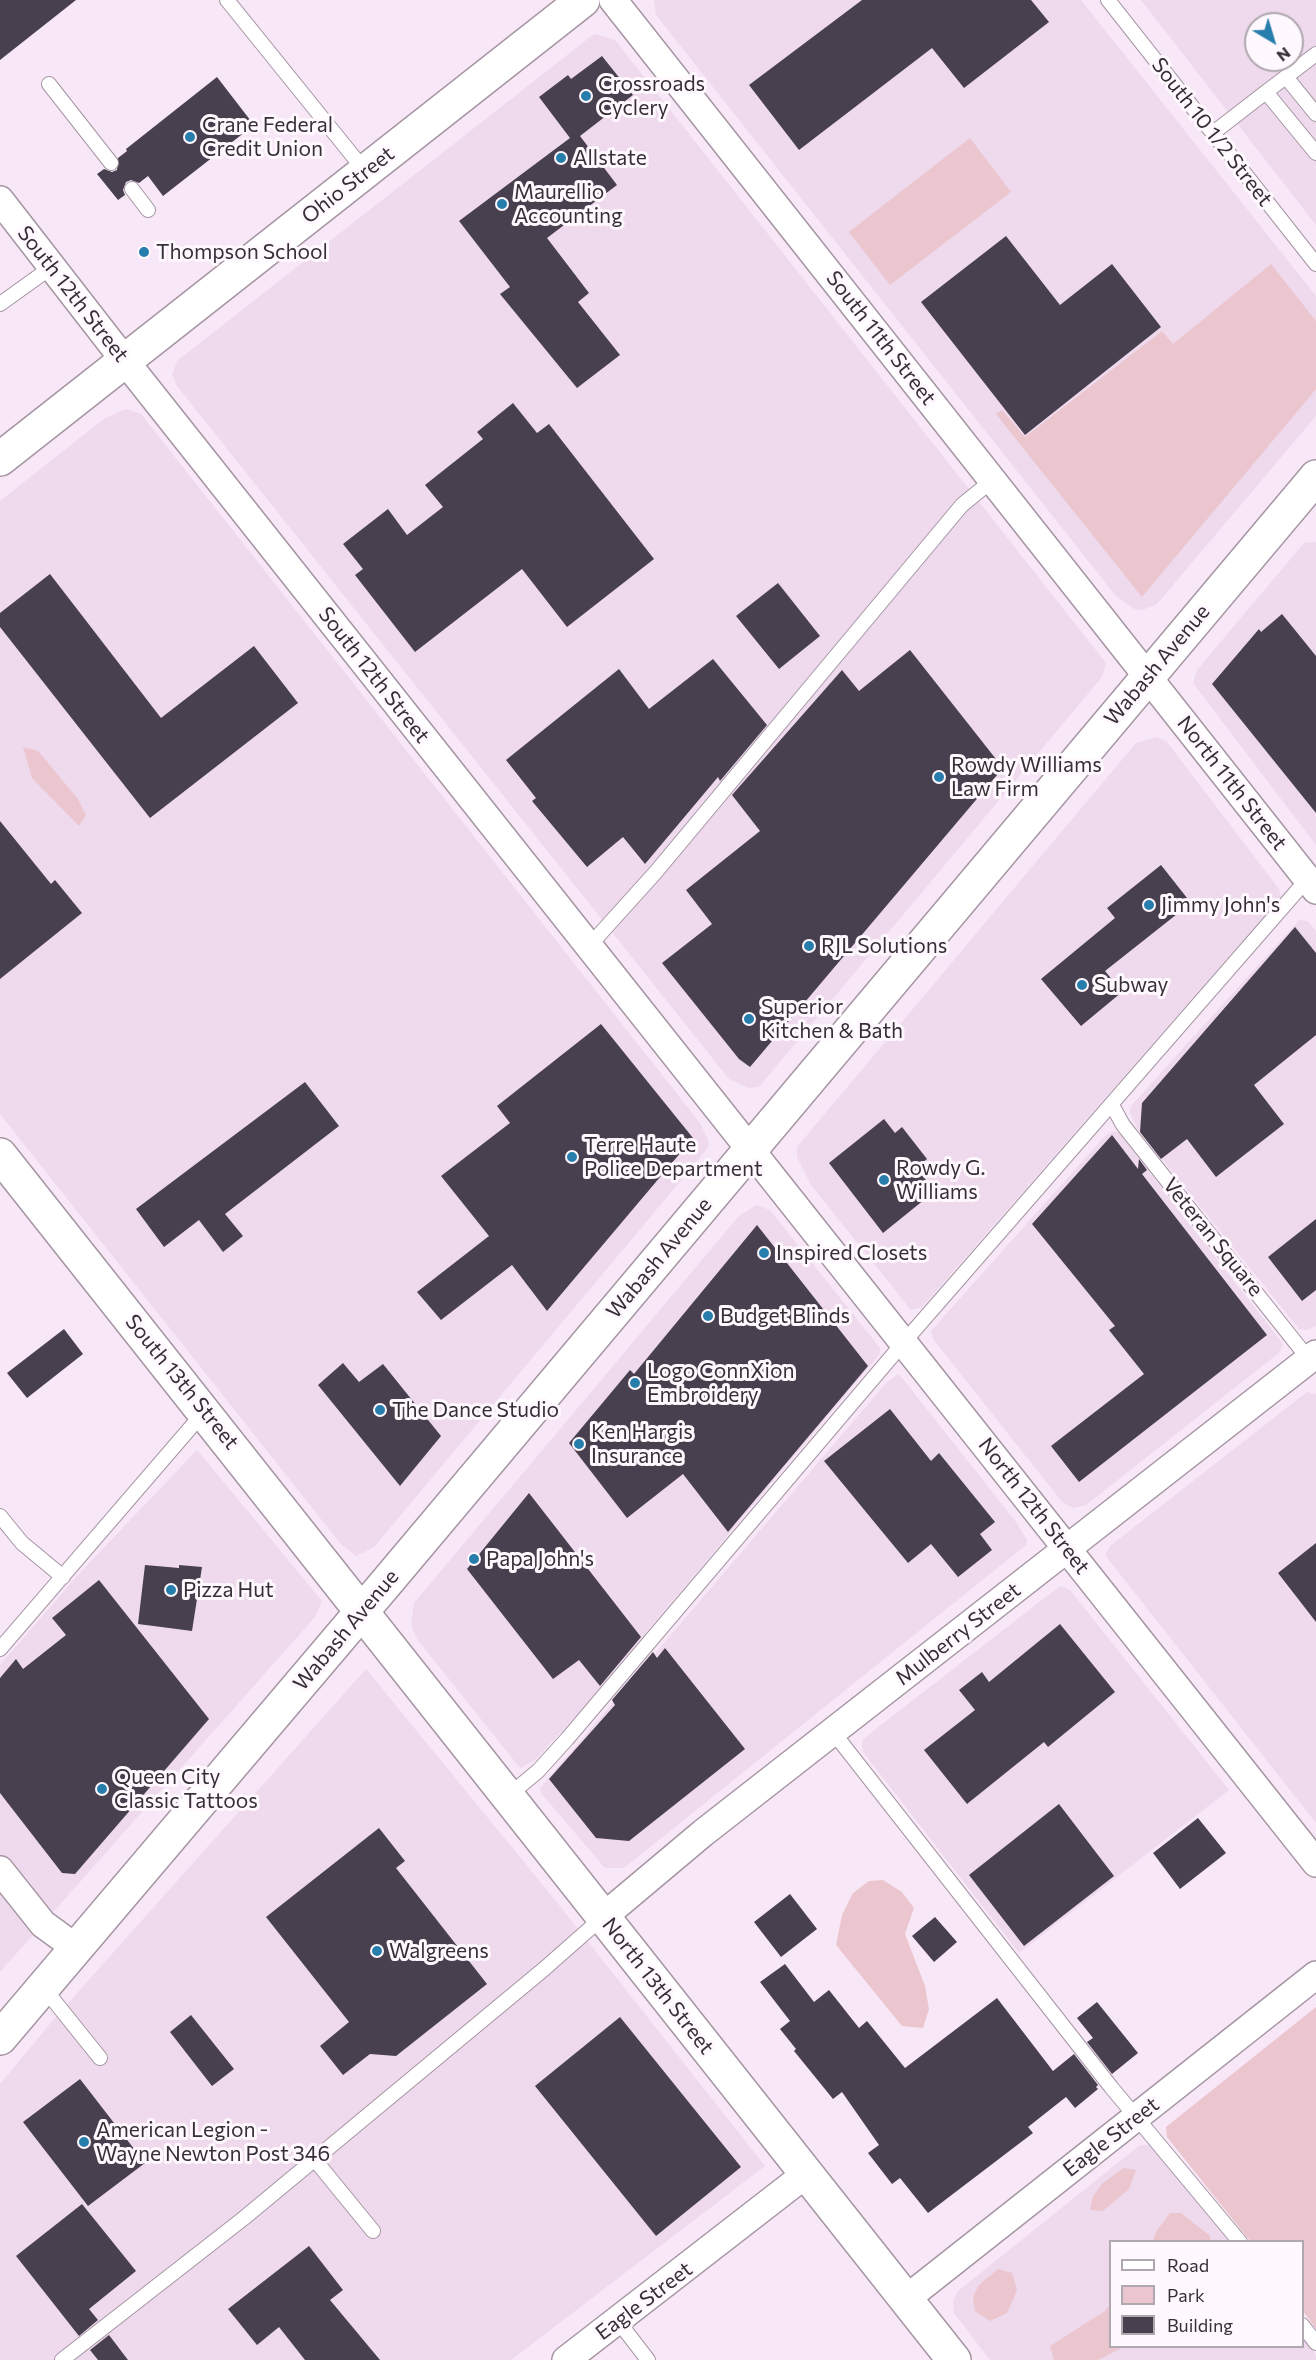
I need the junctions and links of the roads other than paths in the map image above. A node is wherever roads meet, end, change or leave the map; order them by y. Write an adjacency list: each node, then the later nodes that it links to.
1 (227, 0): 13 (lane)
2 (583, 0): 13 (main road, Ohio Street)
3 (613, 0): 22 (street, South 11th Street)
4 (1108, 0): 10 (lane, South 10 1/2 Street)
5 (1316, 54): 6 (lane)
6 (1286, 77): 8 (lane); 9 (lane)
7 (49, 84): 12 (lane)
8 (1266, 92): 10 (lane); 11 (lane)
9 (1316, 114)
10 (1213, 133): 17 (lane, South 10 1/2 Street)
11 (1316, 153)
12 (111, 163)
13 (365, 171): 20 (main road, Ohio Street)
14 (132, 189): 16 (lane)
15 (0, 200): 18 (street, South 12th Street)
16 (148, 210)
17 (1316, 264)
18 (53, 266): 19 (lane); 20 (street, South 12th Street)
19 (0, 304)
20 (125, 361): 21 (main road, Ohio Street); 26 (street, South 12th Street)
21 (0, 459)
22 (994, 479): 24 (street, South 11th Street); 26 (lane)
23 (1308, 491): 24 (main road, Wabash Avenue)
24 (1149, 675): 25 (street, North 11th Street); 28 (main road, Wabash Avenue)
25 (1313, 879): 27 (lane)
26 (590, 945): 28 (street, South 12th Street)
27 (1112, 1105): 30 (lane); 31 (lane, Veteran Square)
28 (751, 1149): 30 (street, North 12th Street); 36 (main road, Wabash Avenue)
29 (0, 1155): 32 (main road, South 13th Street)
30 (904, 1342): 34 (street, North 12th Street); 39 (lane)
31 (1314, 1360): 34 (street, Mulberry Street)
32 (205, 1411): 35 (lane); 36 (main road, South 13th Street)
33 (0, 1516): 35 (lane)
34 (1067, 1549): 38 (street, Mulberry Street); 40 (street, North 12th Street)
35 (63, 1577): 37 (lane)
36 (362, 1611): 39 (main road, North 13th Street); 43 (main road, Wabash Avenue)
37 (0, 1649)
38 (833, 1732): 42 (street, Mulberry Street); 48 (lane)
39 (508, 1796): 42 (main road, North 13th Street)
40 (1316, 1863)
41 (0, 1870): 43 (street)
42 (603, 1917): 49 (lane); 50 (main road, North 13th Street)
43 (76, 1948): 45 (main road, Wabash Avenue)
44 (1316, 1975): 48 (street, Eagle Street)
45 (42, 1986): 46 (main road, Wabash Avenue); 47 (lane)
46 (0, 2038)
47 (100, 2058)
48 (1136, 2117): 52 (lane); 53 (street, Eagle Street)
49 (315, 2160): 51 (lane); 57 (lane)
50 (806, 2174): 53 (main road, North 13th Street); 54 (street, Eagle Street)
51 (372, 2231)
52 (1239, 2240)
53 (906, 2300): 60 (main road, North 13th Street)
54 (618, 2321): 58 (street, Eagle Street); 59 (lane)
55 (1304, 2328): 56 (lane)
56 (1316, 2343)
57 (62, 2360)
58 (566, 2360)
59 (648, 2360)
60 (954, 2360)

